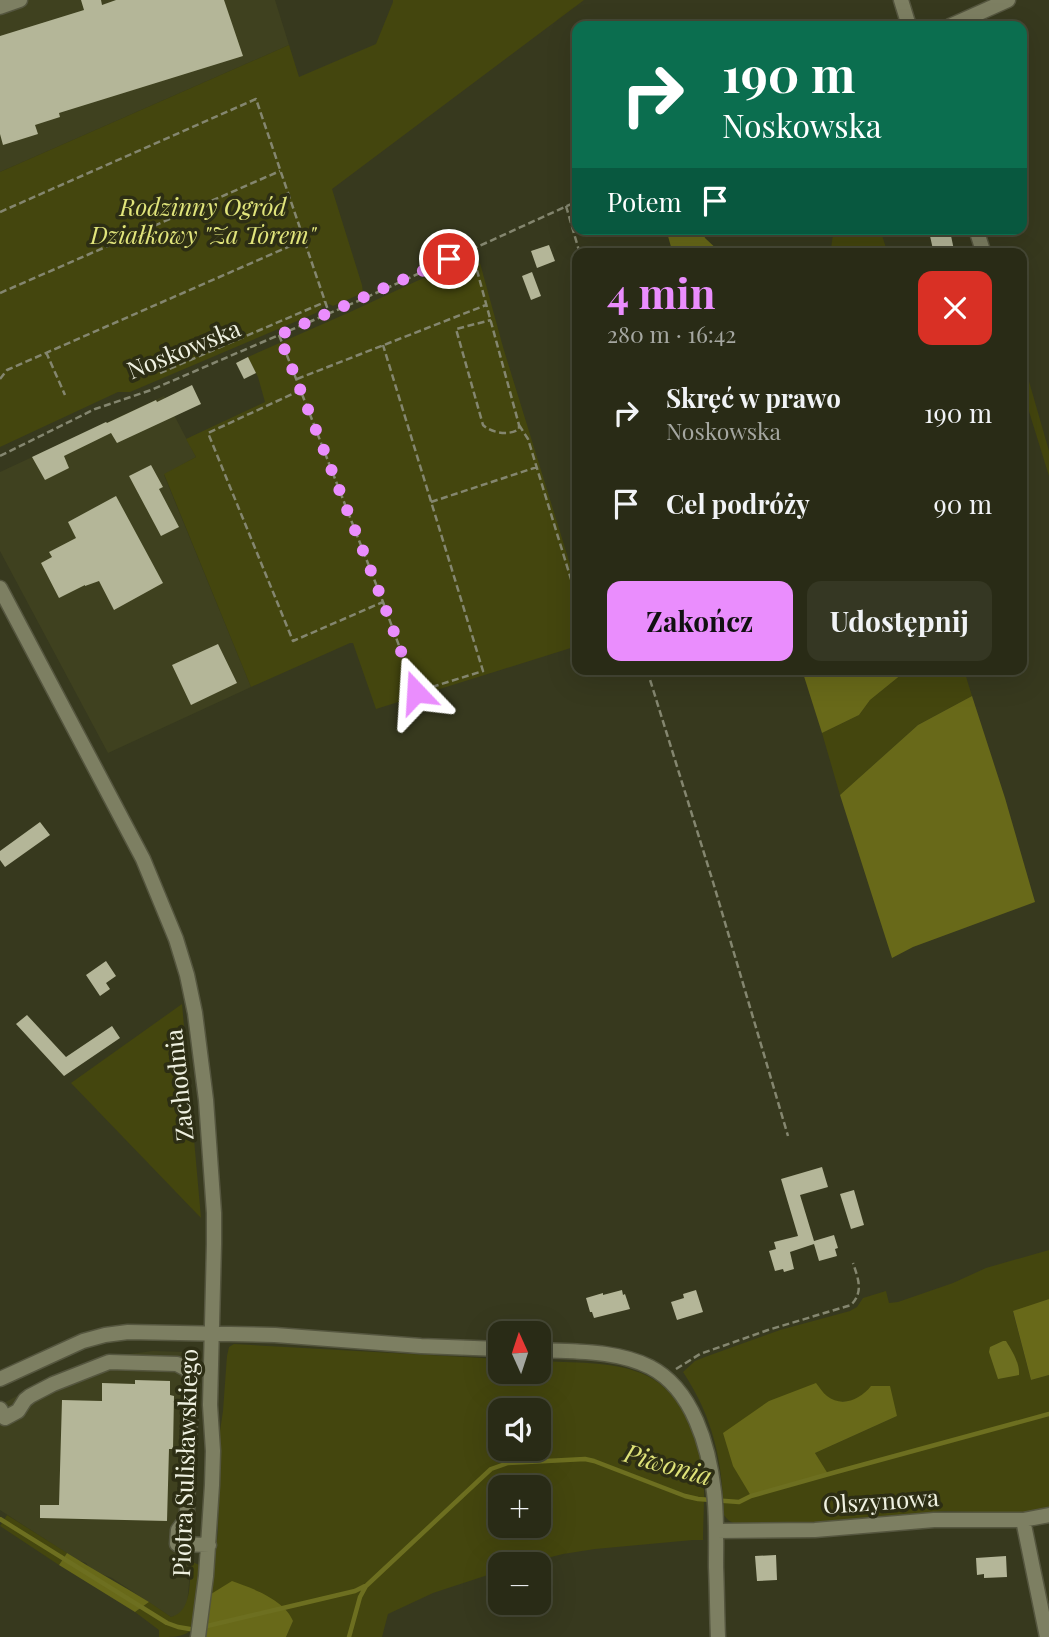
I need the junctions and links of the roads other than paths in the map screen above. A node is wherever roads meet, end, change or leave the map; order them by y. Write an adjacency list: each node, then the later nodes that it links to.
1 (20, 0): 4 (street)
2 (901, 0): 5 (street)
3 (1008, 0): 6 (street)
4 (0, 7)
5 (907, 21)
6 (961, 21)
7 (0, 588): 8 (street, Zachodnia)
8 (213, 1333): 9 (street); 11 (street); 16 (street, Piotra Sulisławskiego)
9 (488, 1348)
10 (551, 1351): 15 (street)
11 (0, 1379)
12 (0, 1409): 16 (street)
13 (1049, 1515): 14 (street, Olszynowa)
14 (1023, 1520): 15 (street, Olszynowa); 19 (street)
15 (716, 1531): 18 (street)
16 (209, 1545): 17 (street, Piotra Sulisławskiego)
17 (198, 1637)
18 (719, 1637)
19 (1047, 1637)

